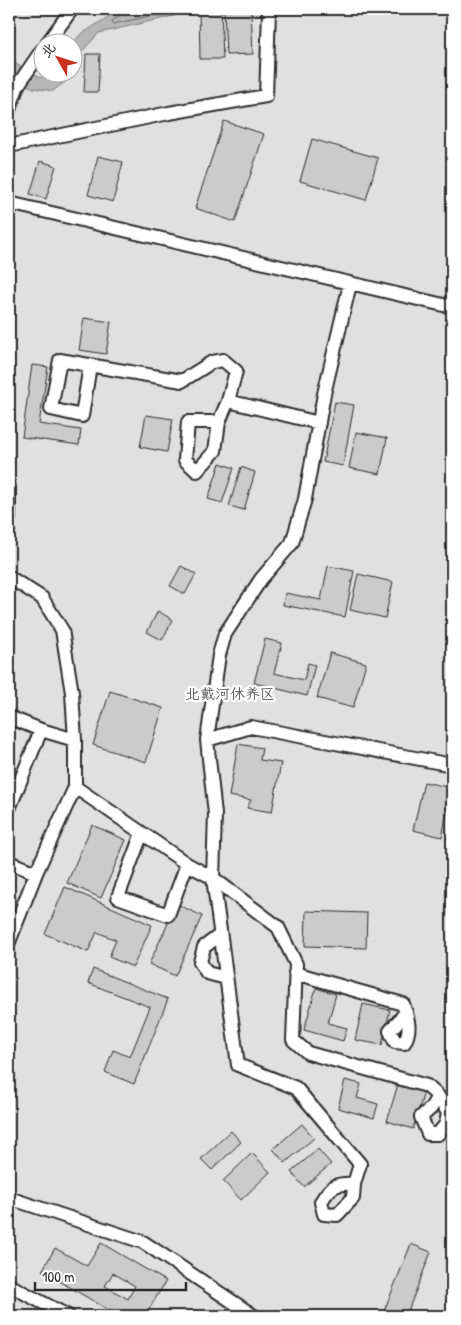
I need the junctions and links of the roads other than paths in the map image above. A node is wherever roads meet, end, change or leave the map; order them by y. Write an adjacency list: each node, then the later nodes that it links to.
1 (72, 9): 3 (street)
2 (268, 12): 6 (street)
3 (55, 32)
4 (32, 64): 5 (street)
5 (9, 110)
6 (9, 146)
7 (9, 203): 8 (street)
8 (350, 284): 9 (street); 13 (street)
9 (452, 307)
10 (90, 365): 10 (street); 11 (street)
11 (228, 401): 12 (street); 13 (street)
12 (219, 422)
13 (319, 422): 20 (street)
14 (9, 487): 15 (street)
15 (9, 519)
16 (9, 577): 19 (street)
17 (9, 717): 18 (street)
18 (41, 730): 19 (street); 23 (street)
19 (75, 740): 22 (street)
20 (207, 740): 21 (street); 28 (street)
21 (452, 765)
22 (75, 786): 24 (street); 27 (street)
23 (9, 809)
24 (142, 833): 26 (street); 26 (street)
25 (9, 862): 27 (street)
26 (187, 864): 28 (street)
27 (36, 873): 30 (street)
28 (213, 878): 29 (street); 31 (street)
29 (220, 935): 32 (street); 32 (street)
30 (9, 942)
31 (295, 973): 33 (street); 34 (street)
32 (226, 978): 35 (street)
33 (406, 1012)
34 (438, 1096)
35 (354, 1184)
36 (9, 1198): 39 (street)
37 (11, 1291): 38 (street)
38 (68, 1316)
39 (254, 1316)

